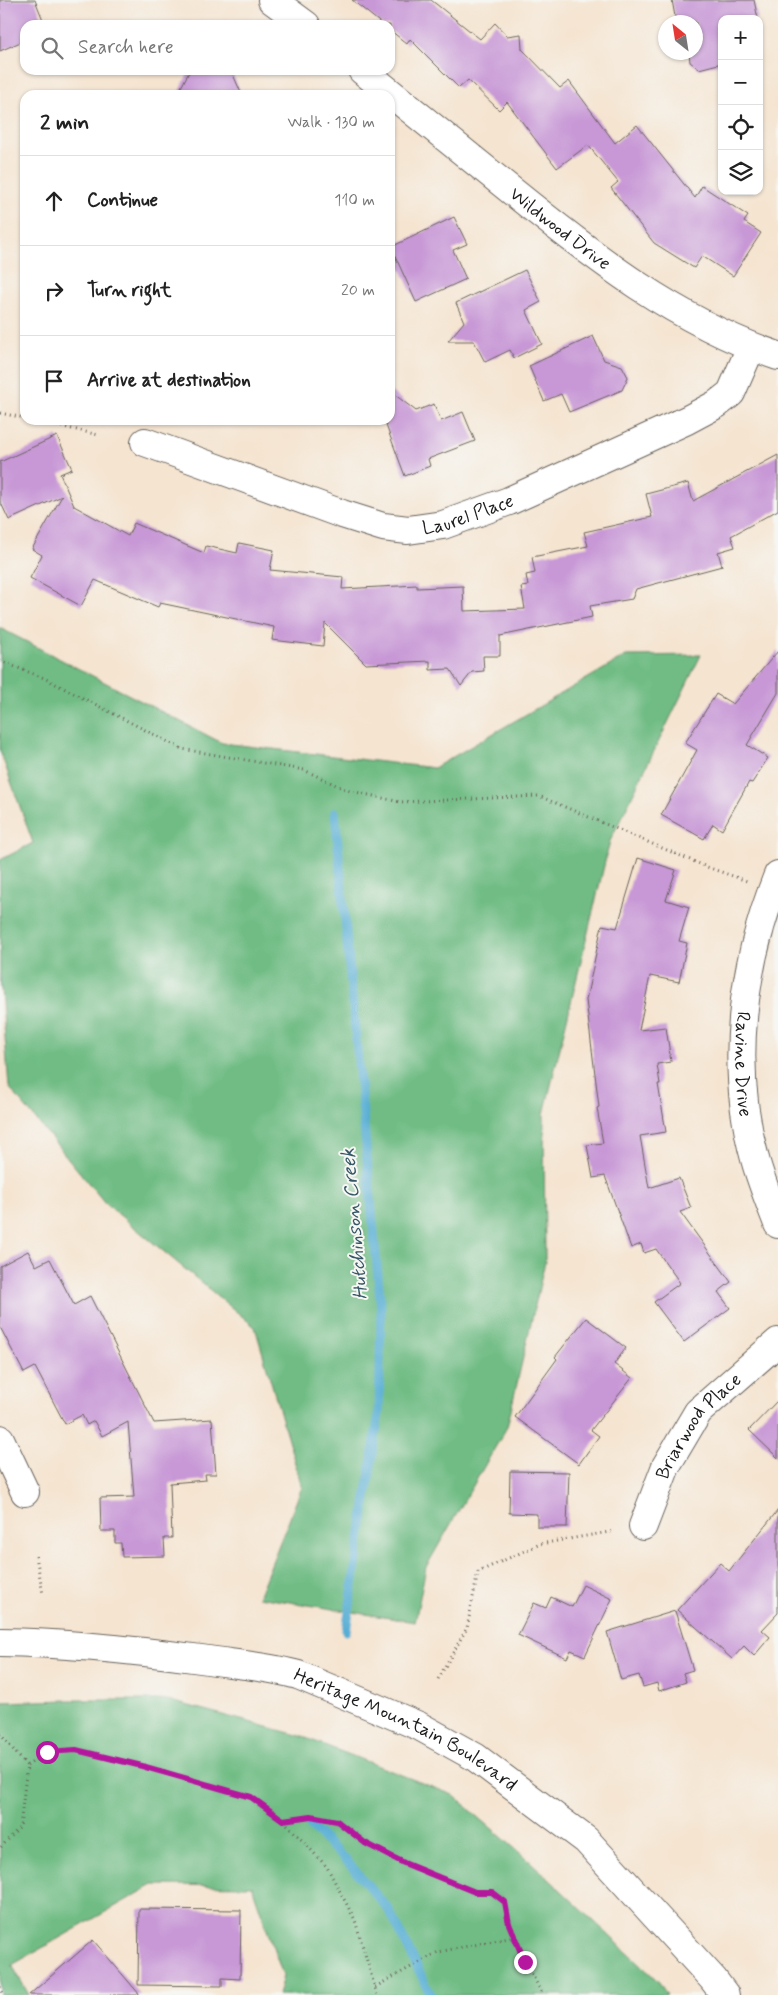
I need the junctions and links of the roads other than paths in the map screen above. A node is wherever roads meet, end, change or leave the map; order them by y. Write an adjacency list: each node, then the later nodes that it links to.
1 (272, 0): 2 (street)
2 (299, 20)
3 (368, 75): 4 (street, Wildwood Drive)
4 (387, 90)
5 (395, 97): 6 (street, Wildwood Drive)
6 (751, 347): 7 (street, Wildwood Drive); 8 (street, Laurel Place)
7 (778, 356)
8 (145, 442)
9 (778, 875): 10 (street, Ravine Drive)
10 (778, 1224)
11 (778, 1342): 14 (street, Briarwood Place)
12 (0, 1439): 13 (street)
13 (25, 1492)
14 (643, 1526)
15 (0, 1642): 16 (street, Heritage Mountain Boulevard)
16 (725, 1995)

